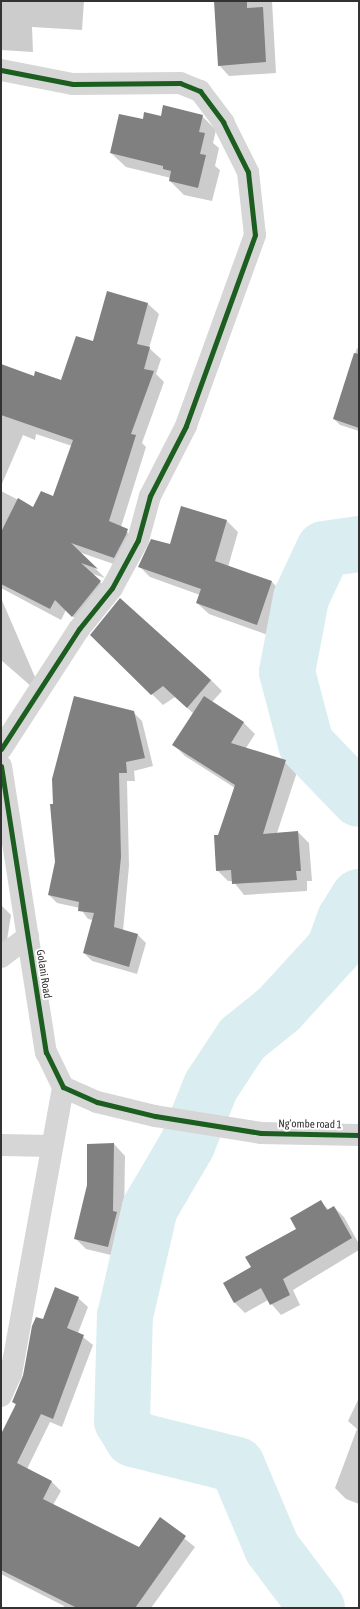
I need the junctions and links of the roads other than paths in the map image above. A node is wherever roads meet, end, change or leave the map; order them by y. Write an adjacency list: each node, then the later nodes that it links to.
1 (1, 70): 2 (street)
2 (1, 749)
3 (2, 779): 4 (street, Golani Road)
4 (28, 937): 5 (street); 6 (street, Golani Road)
5 (1, 957)
6 (63, 1086): 7 (street, Ng’ombe road 1); 9 (street)
7 (359, 1135)
8 (1, 1145): 9 (street)
9 (52, 1146): 10 (street)
10 (1, 1396)

